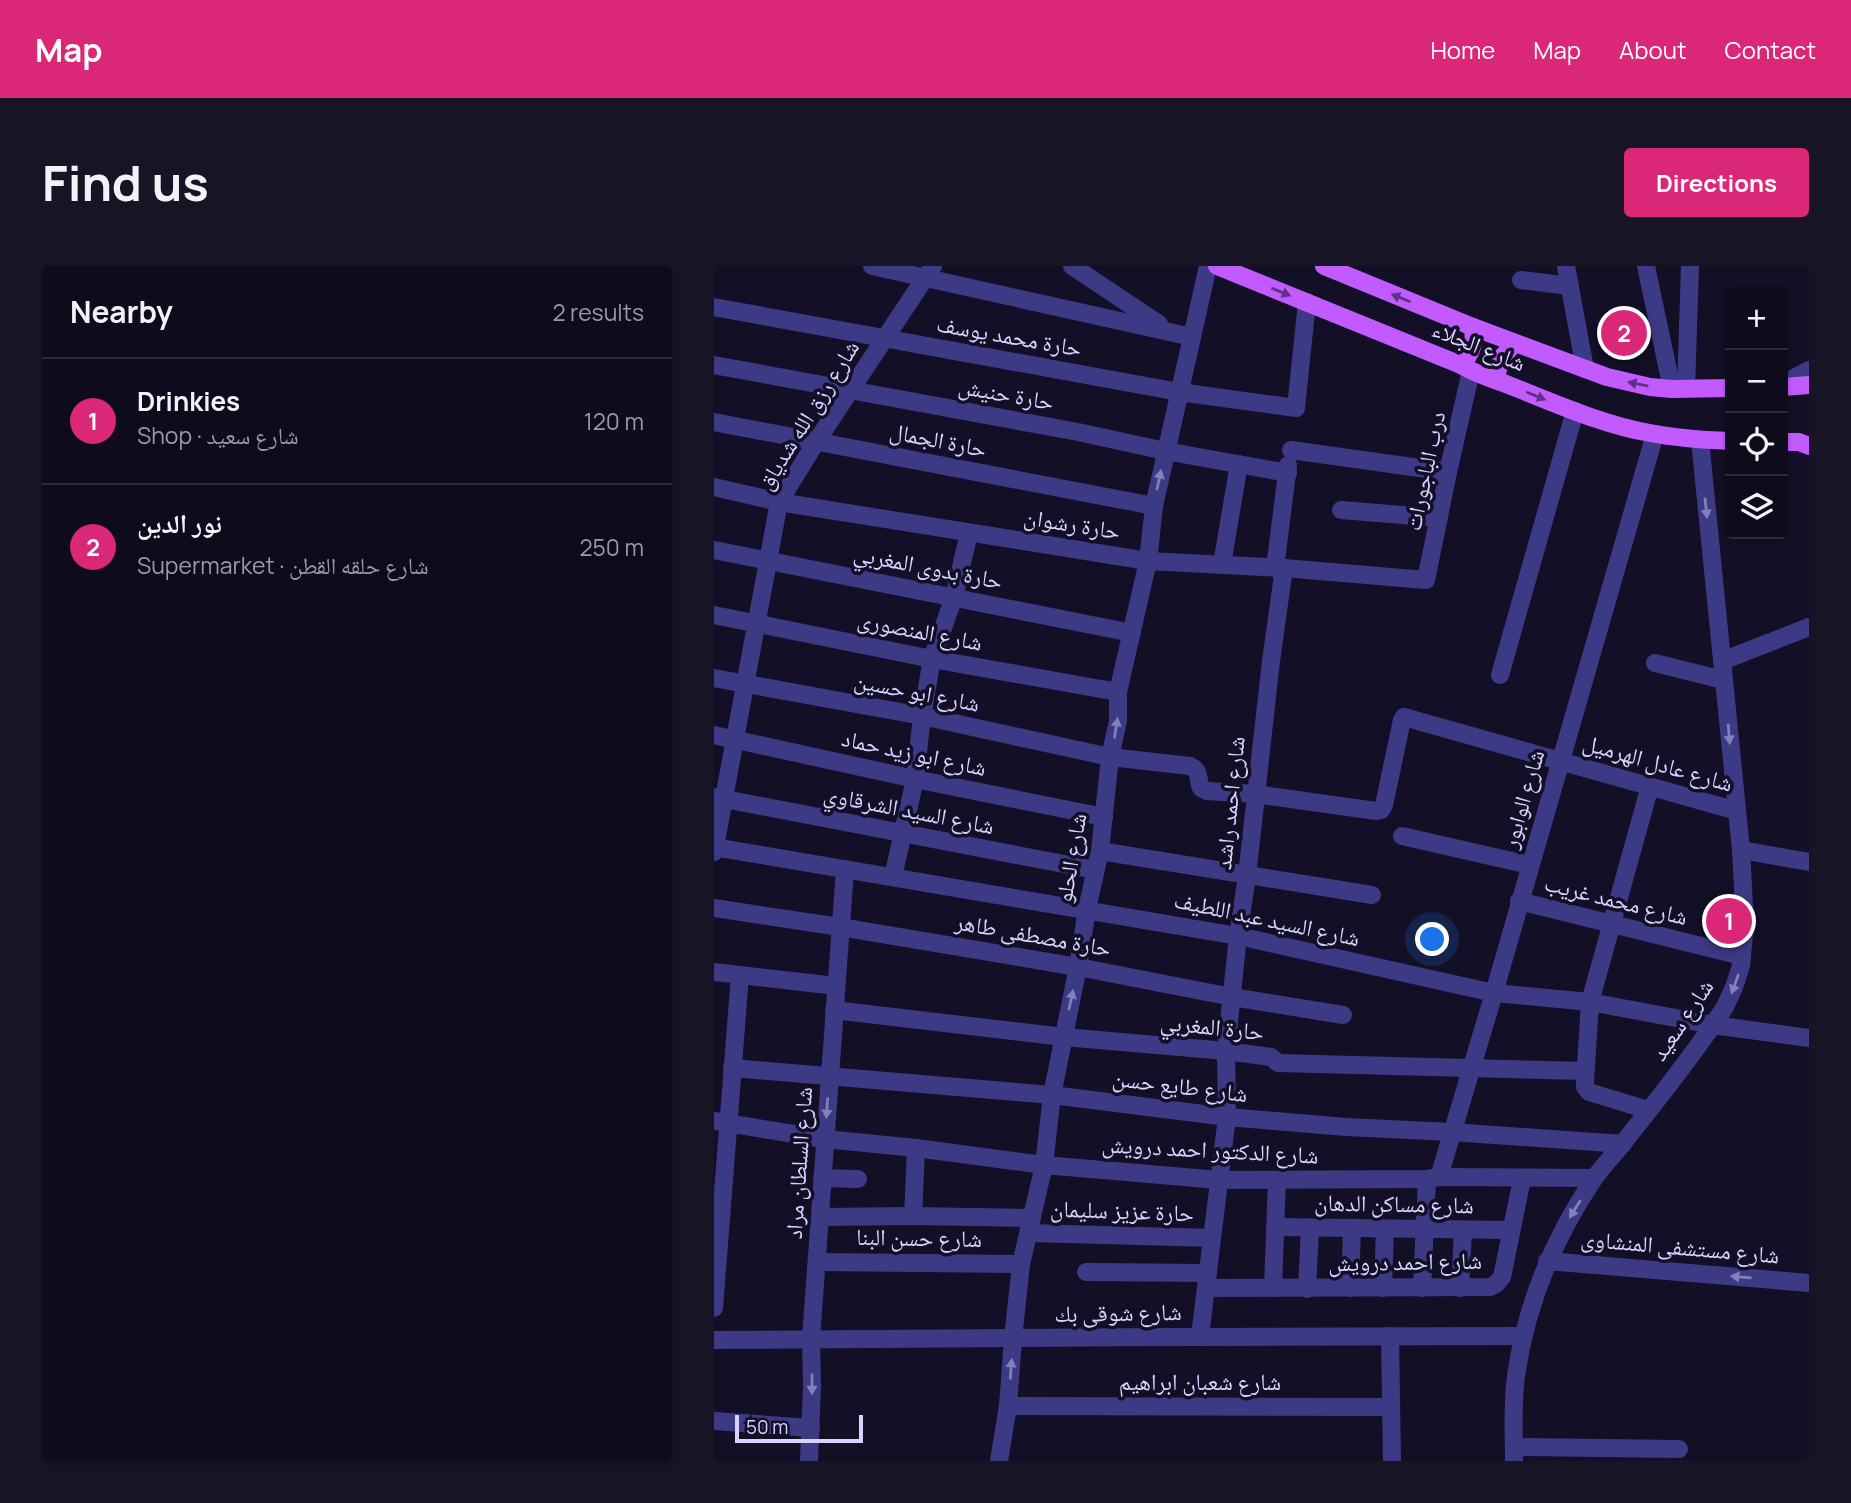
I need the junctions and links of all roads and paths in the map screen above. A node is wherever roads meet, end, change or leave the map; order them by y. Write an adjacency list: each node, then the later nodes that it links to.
1 (872, 266): 10 (street)
2 (1072, 266): 16 (street)
3 (1208, 266): 17 (street, شارع الحلو)
4 (1217, 266): 13 (main road, شارع الجلاء, one-way to 13)
5 (1324, 266): 9 (main road, شارع الجلاء)
6 (1566, 266): 12 (street)
7 (1646, 266): 29 (street)
8 (1690, 266): 29 (street)
9 (1346, 271): 15 (main road, شارع الجلاء, one-way to 9)
10 (929, 272): 16 (street); 18 (street, شارع رزق الله شدياق)
11 (1521, 280): 12 (street)
12 (1570, 286): 22 (street)
13 (1307, 302): 21 (main road, شارع الجلاء); 31 (street, حارة محمد يوسف)
14 (714, 307): 18 (street, حارة محمد يوسف)
15 (1473, 327): 19 (main road, شارع الجلاء); 21 (main road)
16 (1170, 331): 17 (street)
17 (1192, 337): 31 (street, شارع الحلو)
18 (886, 338): 30 (street, شارع رزق الله شدياق); 31 (street, حارة محمد يوسف)
19 (1515, 343): 22 (main road, شارع الجلاء); 24 (main road)
20 (714, 365): 30 (street, حارة حنيش)
21 (1466, 368): 24 (main road, شارع الجلاء); 43 (street, درب الباجورات)
22 (1586, 369): 29 (main road, شارع الجلاء, one-way to 22)
23 (1809, 370): 25 (street)
24 (1495, 379): 32 (main road, شارع الجلاء, one-way to 32)
25 (1788, 382)
26 (1788, 385): 27 (main road)
27 (1809, 385)
28 (1725, 388): 29 (main road, شارع الجلاء)
29 (1679, 389)
30 (851, 390): 37 (street, شارع رزق الله شدياق); 40 (street, حارة حنيش)
31 (1180, 392): 40 (street, شارع الحلو)
32 (1575, 411): 34 (main road, شارع الجلاء); 64 (street)
33 (714, 422): 37 (street, حارة الجمال)
34 (1655, 434): 35 (main road, شارع الجلاء); 73 (street, شارع الوابور)
35 (1700, 440): 36 (main road, شارع الجلاء); 62 (street, شارع سعيد, one-way to 62)
36 (1725, 441)
37 (816, 442): 45 (street, شارع رزق الله شدياق); 46 (street, حارة الجمال)
38 (1788, 442): 39 (main road)
39 (1809, 446)
40 (1165, 451): 42 (street, حارة حنيش); 46 (street, شارع الحلو, one-way to 40)
41 (1289, 462): 42 (street, حارة حنيش); 43 (street, حارة حنيش); 54 (street, شارع احمد راشد)
42 (1239, 464): 53 (street)
43 (1448, 472): 48 (street, درب الباجورات)
44 (714, 488): 45 (street, حارة رشوان)
45 (779, 502): 49 (street, حارة رشوان); 51 (street, شارع رزق الله شدياق)
46 (1154, 506): 52 (street, شارع الحلو)
47 (1341, 510): 48 (street)
48 (1439, 518): 55 (street, درب الباجورات)
49 (969, 533): 52 (street, حارة رشوان); 56 (street)
50 (714, 550): 51 (street, حارة بدوى المغربي)
51 (767, 561): 56 (street, حارة بدوى المغربي); 58 (street, شارع رزق الله شدياق)
52 (1148, 561): 53 (street, حارة رشوان); 60 (street, شارع الحلو)
53 (1222, 564): 54 (street, حارة رشوان)
54 (1280, 568): 55 (street, حارة رشوان); 76 (street, شارع احمد راشد)
55 (1426, 580)
56 (954, 597): 60 (street, حارة بدوى المغربي); 61 (street)
57 (714, 615): 58 (street, شارع المنصورى)
58 (755, 624): 61 (street, شارع المنصورى); 67 (street, شارع رزق الله شدياق)
59 (1809, 627): 62 (street)
60 (1132, 634): 68 (street, شارع الحلو)
61 (932, 659): 68 (street, شارع المنصورى); 69 (street)
62 (1721, 662): 66 (street, شارع سعيد)
63 (1655, 663): 66 (street)
64 (1500, 674)
65 (714, 678): 67 (street, شارع ابو حسين)
66 (1723, 680): 78 (street, شارع سعيد, one-way to 78)
67 (745, 684): 69 (street, شارع ابو حسين); 71 (street, شارع رزق الله شدياق)
68 (1118, 692): 72 (street, شارع الحلو, one-way to 68)
69 (922, 716): 72 (street, شارع ابو حسين); 74 (street)
70 (714, 735): 71 (street, شارع ابو زيد حماد)
71 (734, 739): 74 (street, شارع ابو زيد حماد); 77 (street, شارع رزق الله شدياق)
72 (1110, 757): 76 (street, شارع ابو حسين); 79 (street, شارع الحلو)
73 (1560, 761): 75 (street, شارع عادل الهرميل); 76 (street, شارع عادل الهرميل); 87 (street, شارع الوابور)
74 (915, 779): 79 (street, شارع ابو زيد حماد); 80 (street)
75 (1650, 786): 78 (street, شارع عادل الهرميل); 96 (street)
76 (1255, 794): 90 (street, شارع احمد راشد)
77 (719, 798): 80 (street, شارع السيد الشرقاوي); 82 (street, شارع رزق الله شدياق)
78 (1737, 811): 83 (street, شارع سعيد)
79 (1104, 817): 84 (street, شارع الحلو)
80 (902, 834): 89 (street, شارع السيد الشرقاوي); 91 (street)
81 (1402, 836): 87 (street)
82 (714, 847): 85 (street, شارع رزق الله شدياق); 88 (street, شارع السيد عبد اللطيف)
83 (1741, 850): 86 (street); 99 (street, شارع سعيد)
84 (1100, 851): 89 (street, شارع الحلو); 90 (street)
85 (714, 852)
86 (1809, 862)
87 (1529, 865): 93 (street, شارع الوابور)
88 (845, 869): 91 (street, شارع السيد عبد اللطيف); 97 (street, شارع السلطان مراد)
89 (1096, 870): 95 (street, شارع الحلو)
90 (1247, 876): 92 (street); 98 (street, شارع احمد راشد)
91 (893, 877): 95 (street, شارع السيد عبد اللطيف)
92 (1372, 895)
93 (1519, 901): 96 (street, شارع محمد غريب); 104 (street, شارع الوابور)
94 (714, 908): 97 (street, حارة مصطفى طاهر)
95 (1087, 909): 98 (street, شارع السيد عبد اللطيف); 100 (street, شارع الحلو)
96 (1612, 925): 99 (street, شارع محمد غريب); 106 (street)
97 (840, 927): 100 (street, حارة مصطفى طاهر); 103 (street, شارع السلطان مراد)
98 (1238, 936): 104 (street, شارع السيد عبد اللطيف); 105 (street, شارع احمد راشد)
99 (1742, 956): 109 (street, شارع سعيد, one-way to 109)
100 (1078, 967): 105 (street, حارة مصطفى طاهر); 110 (street, شارع الحلو, one-way to 100)
101 (714, 972): 102 (street)
102 (740, 975): 103 (street); 114 (street)
103 (836, 986): 107 (street, شارع السلطان مراد)
104 (1494, 993): 106 (street, شارع السيد عبد اللطيف); 113 (street, شارع الوابور)
105 (1233, 997): 108 (street, حارة مصطفى طاهر); 112 (street, شارع احمد راشد)
106 (1590, 1002): 109 (street, شارع السيد عبد اللطيف); 115 (street)
107 (834, 1010): 110 (street, حارة المغربي); 116 (street, شارع السلطان مراد)
108 (1343, 1015)
109 (1713, 1025): 111 (street, شارع السيد عبد اللطيف); 118 (street, شارع سعيد)
110 (1064, 1037): 112 (street, حارة المغربي); 117 (street, شارع الحلو)
111 (1809, 1038)
112 (1226, 1051): 113 (street, حارة المغربي); 119 (street, شارع احمد راشد)
113 (1471, 1067): 115 (street, حارة المغربي); 121 (street, شارع الوابور)
114 (732, 1068): 116 (street, شارع طايع حسن); 120 (street)
115 (1586, 1070): 118 (street)
116 (829, 1076): 117 (street, شارع طايع حسن); 122 (street, شارع السلطان مراد, one-way to 122)
117 (1052, 1095): 119 (street, شارع طايع حسن); 125 (street, شارع الحلو)
118 (1648, 1110): 123 (street, شارع سعيد)
119 (1227, 1117): 121 (street, شارع طايع حسن); 131 (street, شارع احمد راشد)
120 (721, 1122): 122 (street, شارع الدكتور احمد درويش); 133 (street)
121 (1452, 1132): 123 (street, شارع طايع حسن); 127 (street, شارع الوابور)
122 (825, 1139): 124 (street, شارع الدكتور احمد درويش); 126 (street, شارع السلطان مراد)
123 (1623, 1144): 128 (street, شارع سعيد)
124 (916, 1148): 125 (street, شارع الدكتور احمد درويش); 134 (street)
125 (1044, 1165): 131 (street, شارع الدكتور احمد درويش); 136 (street, شارع الحلو)
126 (822, 1178): 129 (street); 135 (street, شارع السلطان مراد)
127 (1433, 1178): 130 (street, شارع الدكتور احمد درويش); 132 (street, شارع الدكتور احمد درويش); 141 (street, شارع الوابور)
128 (1594, 1178): 130 (street, شارع الدكتور احمد درويش); 146 (street, شارع سعيد, one-way to 146)
129 (858, 1179)
130 (1522, 1179): 143 (street, شارع احمد درويش)
131 (1219, 1180): 132 (street, شارع الدكتور احمد درويش); 144 (street, شارع احمد راشد)
132 (1277, 1180): 137 (street)
133 (718, 1196): 145 (street)
134 (913, 1216): 135 (street, حارة عزيز سليمان); 136 (street, حارة عزيز سليمان)
135 (820, 1217): 147 (street, شارع السلطان مراد)
136 (1031, 1225): 144 (street, حارة عزيز سليمان); 148 (street, شارع الحلو)
137 (1275, 1227): 138 (street, شارع مساكن الدهان); 152 (street)
138 (1310, 1228): 139 (street, شارع مساكن الدهان); 157 (street)
139 (1352, 1228): 140 (street, شارع مساكن الدهان); 153 (street)
140 (1385, 1229): 141 (street, شارع مساكن الدهان); 154 (street)
141 (1424, 1230): 142 (street, شارع مساكن الدهان); 155 (street, شارع الوابور)
142 (1463, 1230): 143 (street, شارع مساكن الدهان); 156 (street)
143 (1511, 1230): 156 (street, شارع احمد درويش)
144 (1212, 1238): 150 (street, شارع احمد راشد)
145 (716, 1253): 158 (street)
146 (1547, 1261): 151 (street, شارع مستشفى المنشاوى, one-way to 146); 161 (street, شارع سعيد)
147 (817, 1262): 148 (street, شارع حسن البنا); 162 (street, شارع السلطان مراد)
148 (1021, 1264): 163 (street, شارع الحلو)
149 (1086, 1272): 150 (street, شارع احمد درويش)
150 (1207, 1280): 152 (street, شارع احمد درويش); 159 (street, شارع احمد راشد)
151 (1809, 1283)
152 (1273, 1288): 157 (street, شارع احمد درويش)
153 (1349, 1288): 154 (street, شارع احمد درويش); 157 (street, شارع احمد درويش)
154 (1383, 1288): 155 (street, شارع احمد درويش)
155 (1422, 1288): 156 (street, شارع احمد درويش)
156 (1460, 1288)
157 (1307, 1289)
158 (714, 1308)
159 (1200, 1336): 160 (street, شارع شوقى بك); 163 (street, شارع شوقى بك)
160 (1390, 1336): 161 (street, شارع شوقى بك); 166 (street)
161 (1523, 1336): 170 (street, شارع سعيد)
162 (811, 1339): 163 (street, شارع شوقى بك); 164 (street, شارع شوقى بك); 168 (street, شارع السلطان مراد, one-way to 168)
163 (1013, 1339): 165 (street, شارع الحلو, one-way to 163)
164 (714, 1340)
165 (1008, 1406): 166 (street, شارع شعبان ابراهيم); 172 (street, شارع الحلو)
166 (1391, 1407): 173 (street)
167 (714, 1421): 168 (street)
168 (811, 1428): 171 (street, شارع السلطان مراد)
169 (1679, 1449): 170 (street)
170 (1514, 1454)
171 (809, 1461)
172 (999, 1461)
173 (1392, 1461)

